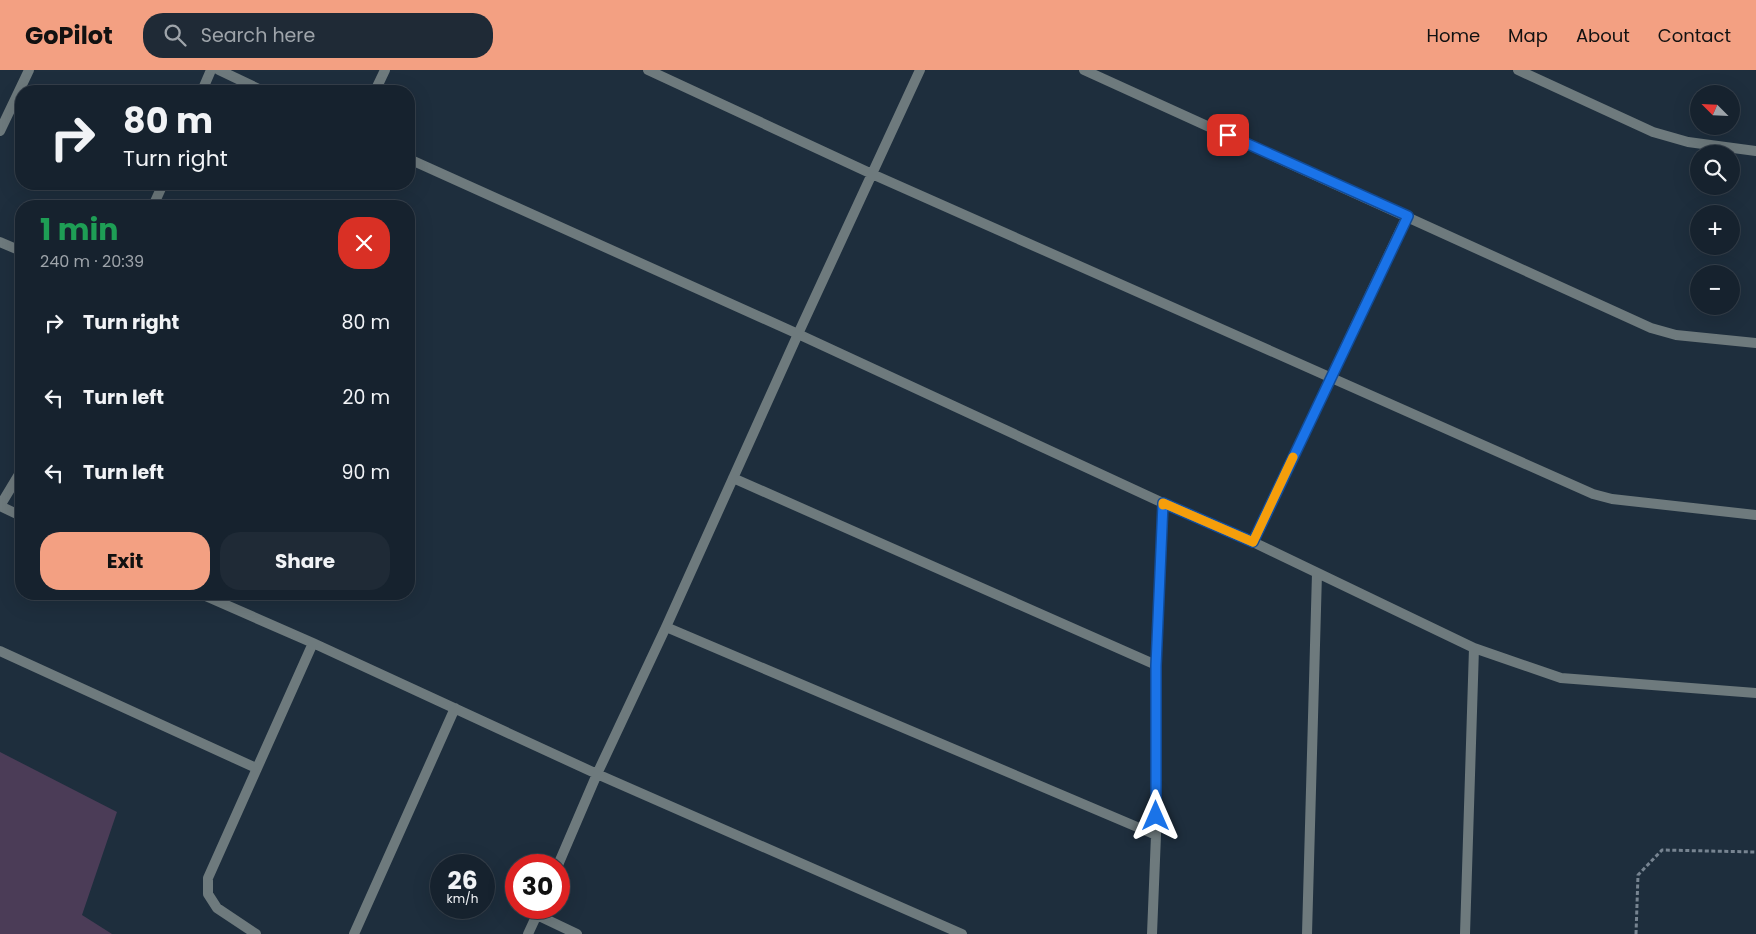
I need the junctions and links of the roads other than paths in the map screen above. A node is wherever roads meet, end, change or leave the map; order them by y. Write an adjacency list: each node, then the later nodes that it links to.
1 (28, 70): 9 (street)
2 (212, 70): 10 (street)
3 (219, 70): 11 (street)
4 (385, 70): 12 (street)
5 (648, 70): 17 (street)
6 (920, 70): 17 (street)
7 (1084, 70): 18 (street)
8 (1518, 70): 15 (street)
9 (21, 85)
10 (205, 85)
11 (251, 85)
12 (378, 85)
13 (15, 99): 14 (street)
14 (0, 132)
15 (1756, 151)
16 (415, 162): 21 (street)
17 (872, 174): 21 (street); 23 (street)
18 (1408, 216): 22 (street); 23 (street)
19 (0, 242): 20 (street)
20 (15, 248)
21 (798, 334): 24 (street); 26 (street)
22 (1756, 343)
23 (1331, 376): 29 (street); 30 (street)
24 (733, 478): 33 (street); 37 (street)
25 (15, 481): 27 (street)
26 (1163, 503): 30 (street); 37 (street)
27 (0, 506): 28 (street)
28 (15, 513)
29 (1756, 515)
30 (1253, 542): 31 (street)
31 (1317, 573): 35 (street); 52 (street)
32 (215, 600): 34 (street)
33 (666, 627): 41 (street); 42 (street)
34 (313, 642): 39 (street); 40 (street)
35 (1474, 648): 38 (street); 53 (street)
36 (0, 651): 40 (street)
37 (1156, 666): 42 (street)
38 (1756, 693)
39 (455, 708): 41 (street); 47 (street)
40 (256, 768): 46 (street)
41 (597, 774): 43 (street); 50 (street)
42 (1156, 835): 51 (street)
43 (563, 854)
44 (535, 919): 48 (street)
45 (552, 919): 49 (street)
46 (256, 934)
47 (354, 934)
48 (528, 934)
49 (577, 934)
50 (962, 934)
51 (1152, 934)
52 (1307, 934)
53 (1465, 934)

